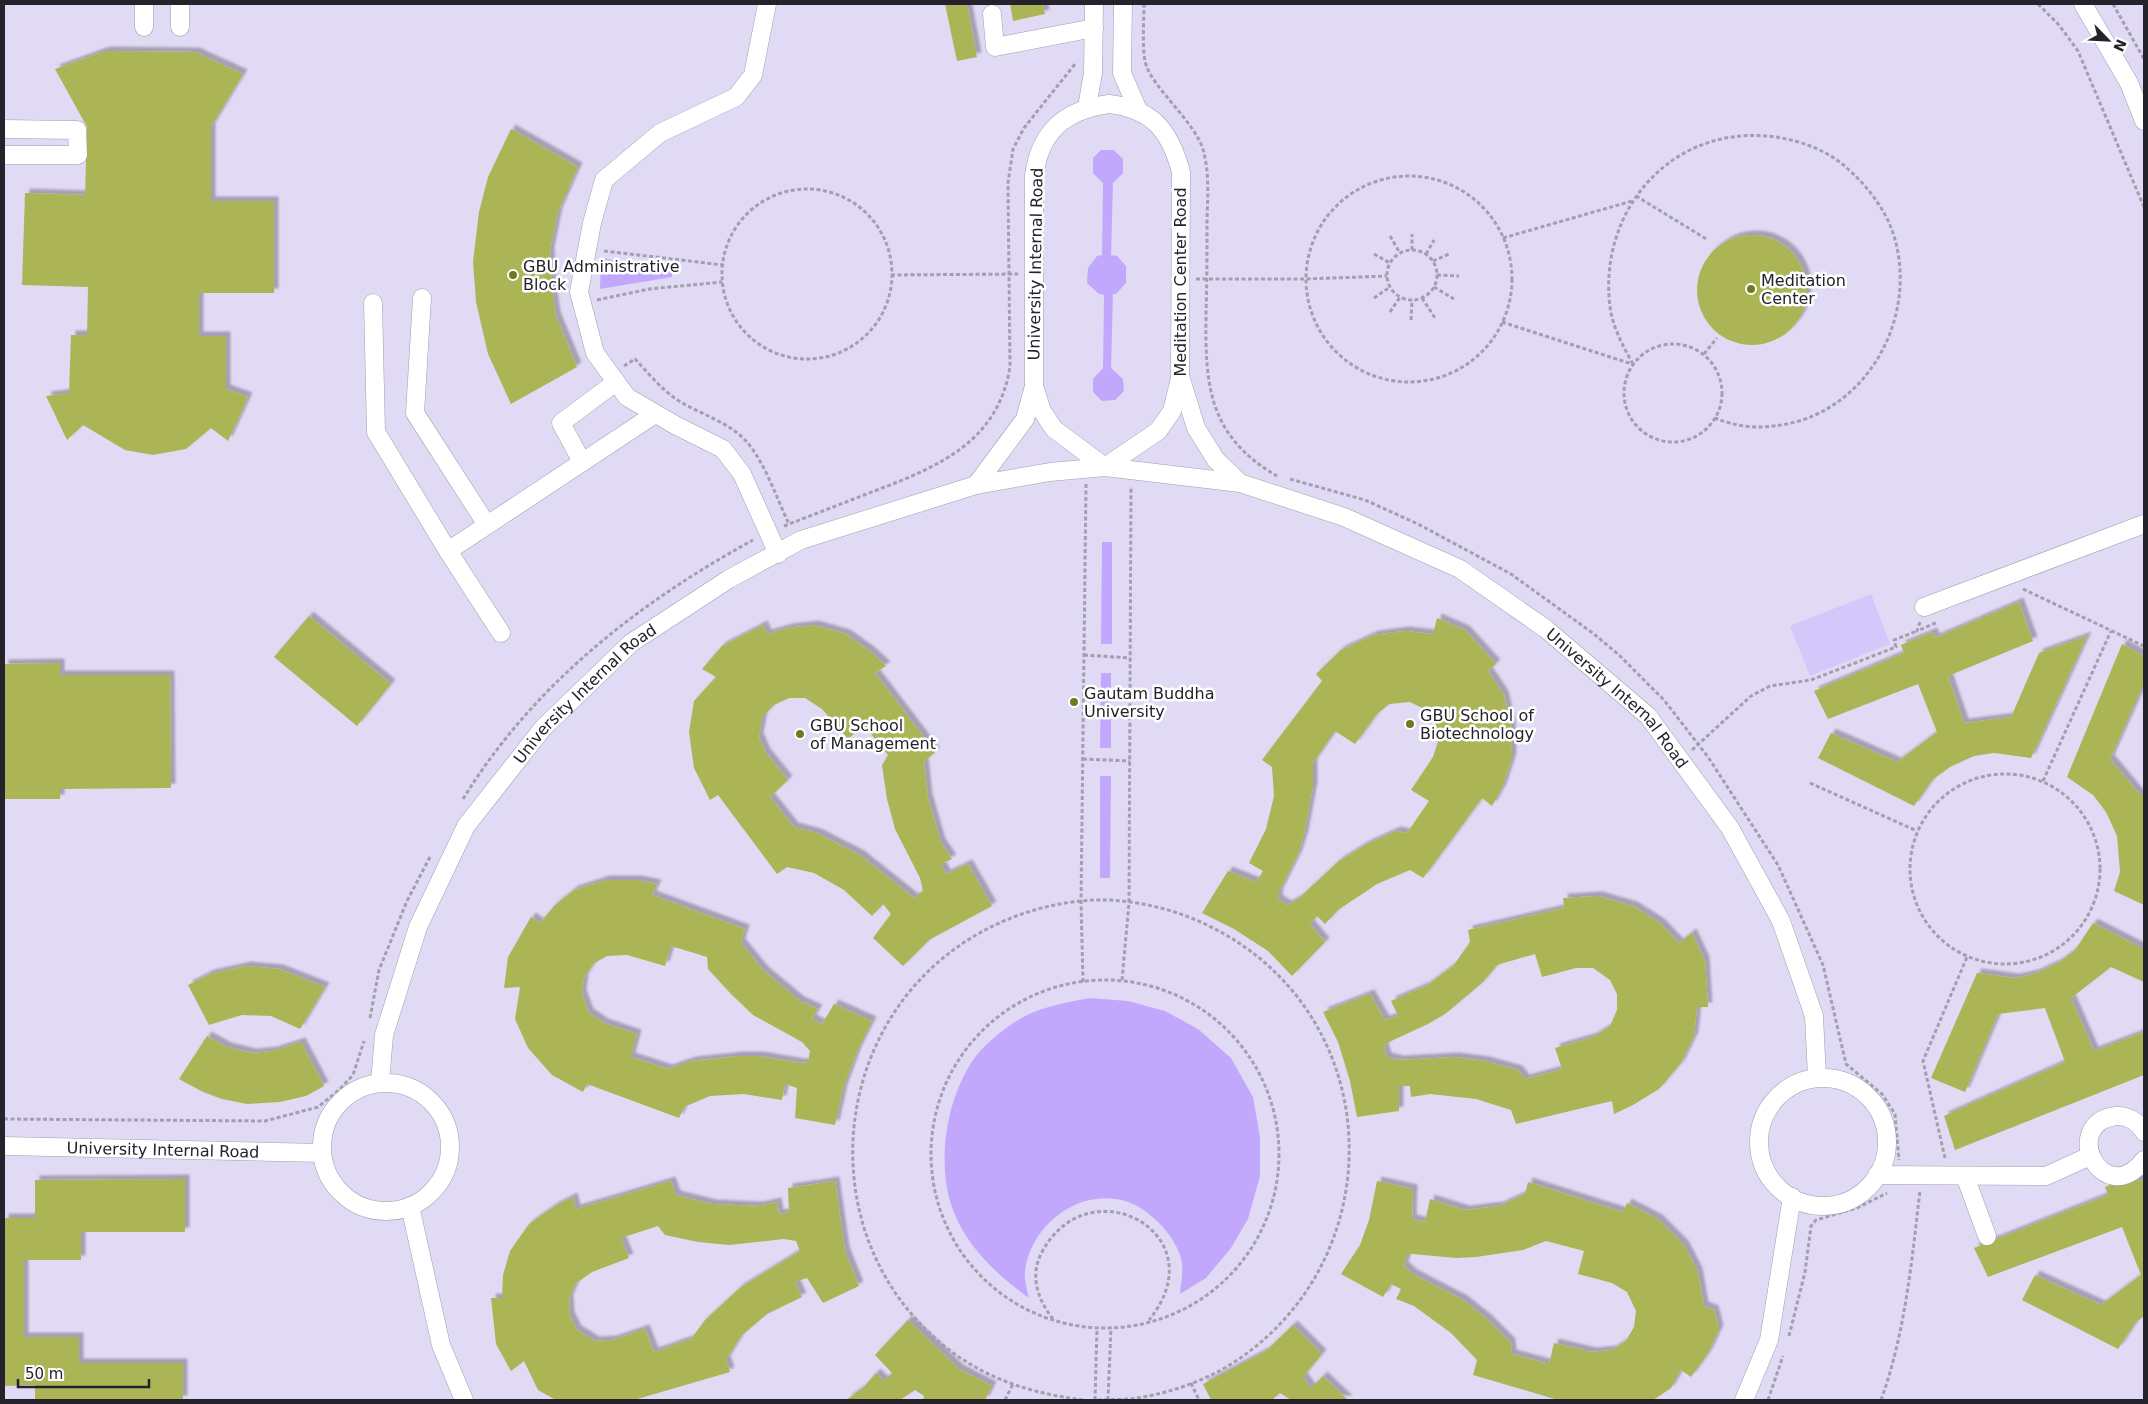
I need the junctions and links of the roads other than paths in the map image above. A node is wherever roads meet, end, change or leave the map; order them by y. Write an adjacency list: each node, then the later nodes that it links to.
1 (144, 4): 8 (lane)
2 (180, 4): 9 (lane)
3 (767, 4): 20 (lane)
4 (1094, 4): 10 (lane)
5 (1122, 4): 13 (lane)
6 (2083, 4): 14 (lane)
7 (992, 14): 10 (lane)
8 (144, 27)
9 (180, 27)
10 (1094, 28): 12 (lane)
11 (1109, 104): 12 (lane, University Internal Road); 13 (lane, Meditation Center Road)
12 (1087, 107): 21 (lane, University Internal Road)
13 (1138, 110): 19 (lane, Meditation Center Road)
14 (2144, 121)
15 (4, 129): 16 (lane)
16 (4, 155)
17 (422, 298): 28 (lane)
18 (374, 303): 29 (lane)
19 (1180, 379): 24 (lane, Meditation Center Road); 25 (lane, University Internal Road)
20 (616, 382): 22 (lane); 23 (lane)
21 (1034, 386): 24 (lane, University Internal Road); 26 (lane, University Internal Road)
22 (655, 414): 23 (lane); 30 (lane)
23 (582, 462): 28 (lane)
24 (1105, 467): 25 (lane, University Internal Road); 26 (lane, University Internal Road)
25 (1240, 483): 33 (lane, University Internal Road)
26 (976, 485): 30 (lane, University Internal Road)
27 (2144, 524): 31 (lane)
28 (488, 525): 29 (lane)
29 (448, 551): 32 (lane)
30 (778, 554): 34 (lane, University Internal Road)
31 (1924, 607)
32 (500, 633)
33 (1817, 1077): 40 (lane); 42 (lane)
34 (380, 1082): 37 (lane); 43 (lane)
35 (2144, 1132): 38 (lane)
36 (4, 1146): 37 (lane, University Internal Road)
37 (322, 1153): 43 (lane)
38 (2090, 1156): 39 (lane); 41 (lane)
39 (2144, 1160)
40 (1877, 1175): 41 (lane); 42 (lane)
41 (1965, 1176): 44 (lane)
42 (1792, 1197): 46 (lane)
43 (410, 1206): 45 (lane)
44 (1987, 1236)
45 (464, 1400)
46 (1744, 1400)

